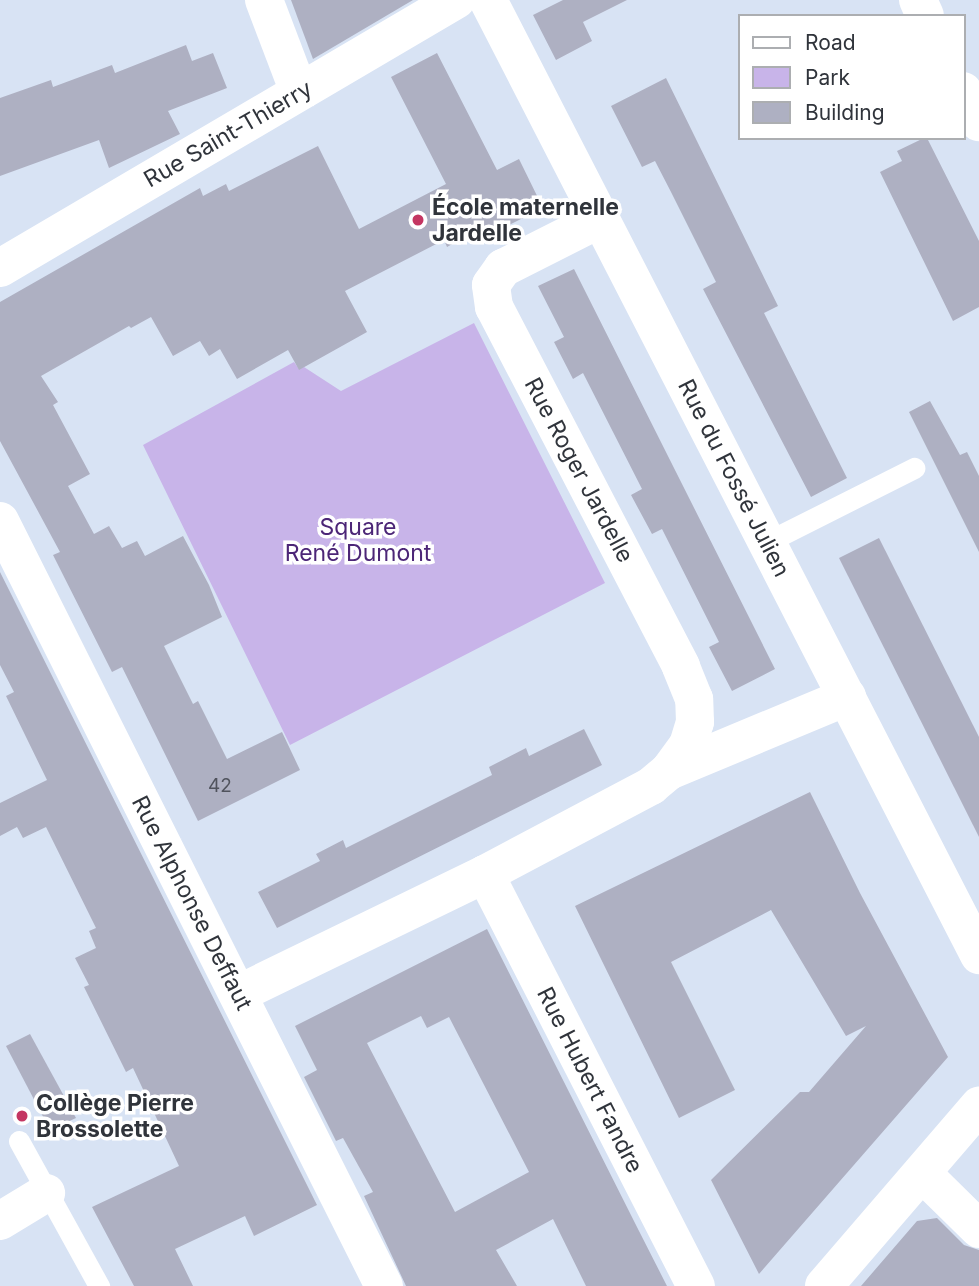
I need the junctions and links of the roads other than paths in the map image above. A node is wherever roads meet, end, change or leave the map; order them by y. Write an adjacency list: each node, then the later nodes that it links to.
1 (264, 0): 4 (street)
2 (456, 0): 4 (street, Rue Saint-Thierry)
3 (488, 0): 7 (street, Rue du Fossé Julien)
4 (299, 92): 8 (street, Rue Saint-Thierry)
5 (965, 95): 6 (street)
6 (979, 122)
7 (600, 219): 11 (street, Rue du Fossé Julien); 13 (street, Rue Roger Jardelle)
8 (0, 268)
9 (914, 468): 11 (lane)
10 (0, 521): 16 (street, Rue Alphonse Deffaut)
11 (767, 542): 12 (street, Rue du Fossé Julien)
12 (847, 697): 13 (street, Rue Roger Jardelle); 15 (street, Rue du Fossé Julien)
13 (669, 771): 14 (street, Rue Roger Jardelle)
14 (485, 874): 16 (street, Rue Roger Jardelle); 25 (street, Rue Hubert Fandre)
15 (979, 955)
16 (239, 994): 24 (street, Rue Alphonse Deffaut)
17 (979, 1106): 19 (street)
18 (19, 1141): 20 (lane)
19 (922, 1172): 22 (street); 26 (street)
20 (46, 1193): 21 (street); 23 (lane)
21 (0, 1221)
22 (979, 1229)
23 (99, 1286)
24 (384, 1286)
25 (696, 1286)
26 (824, 1286)

